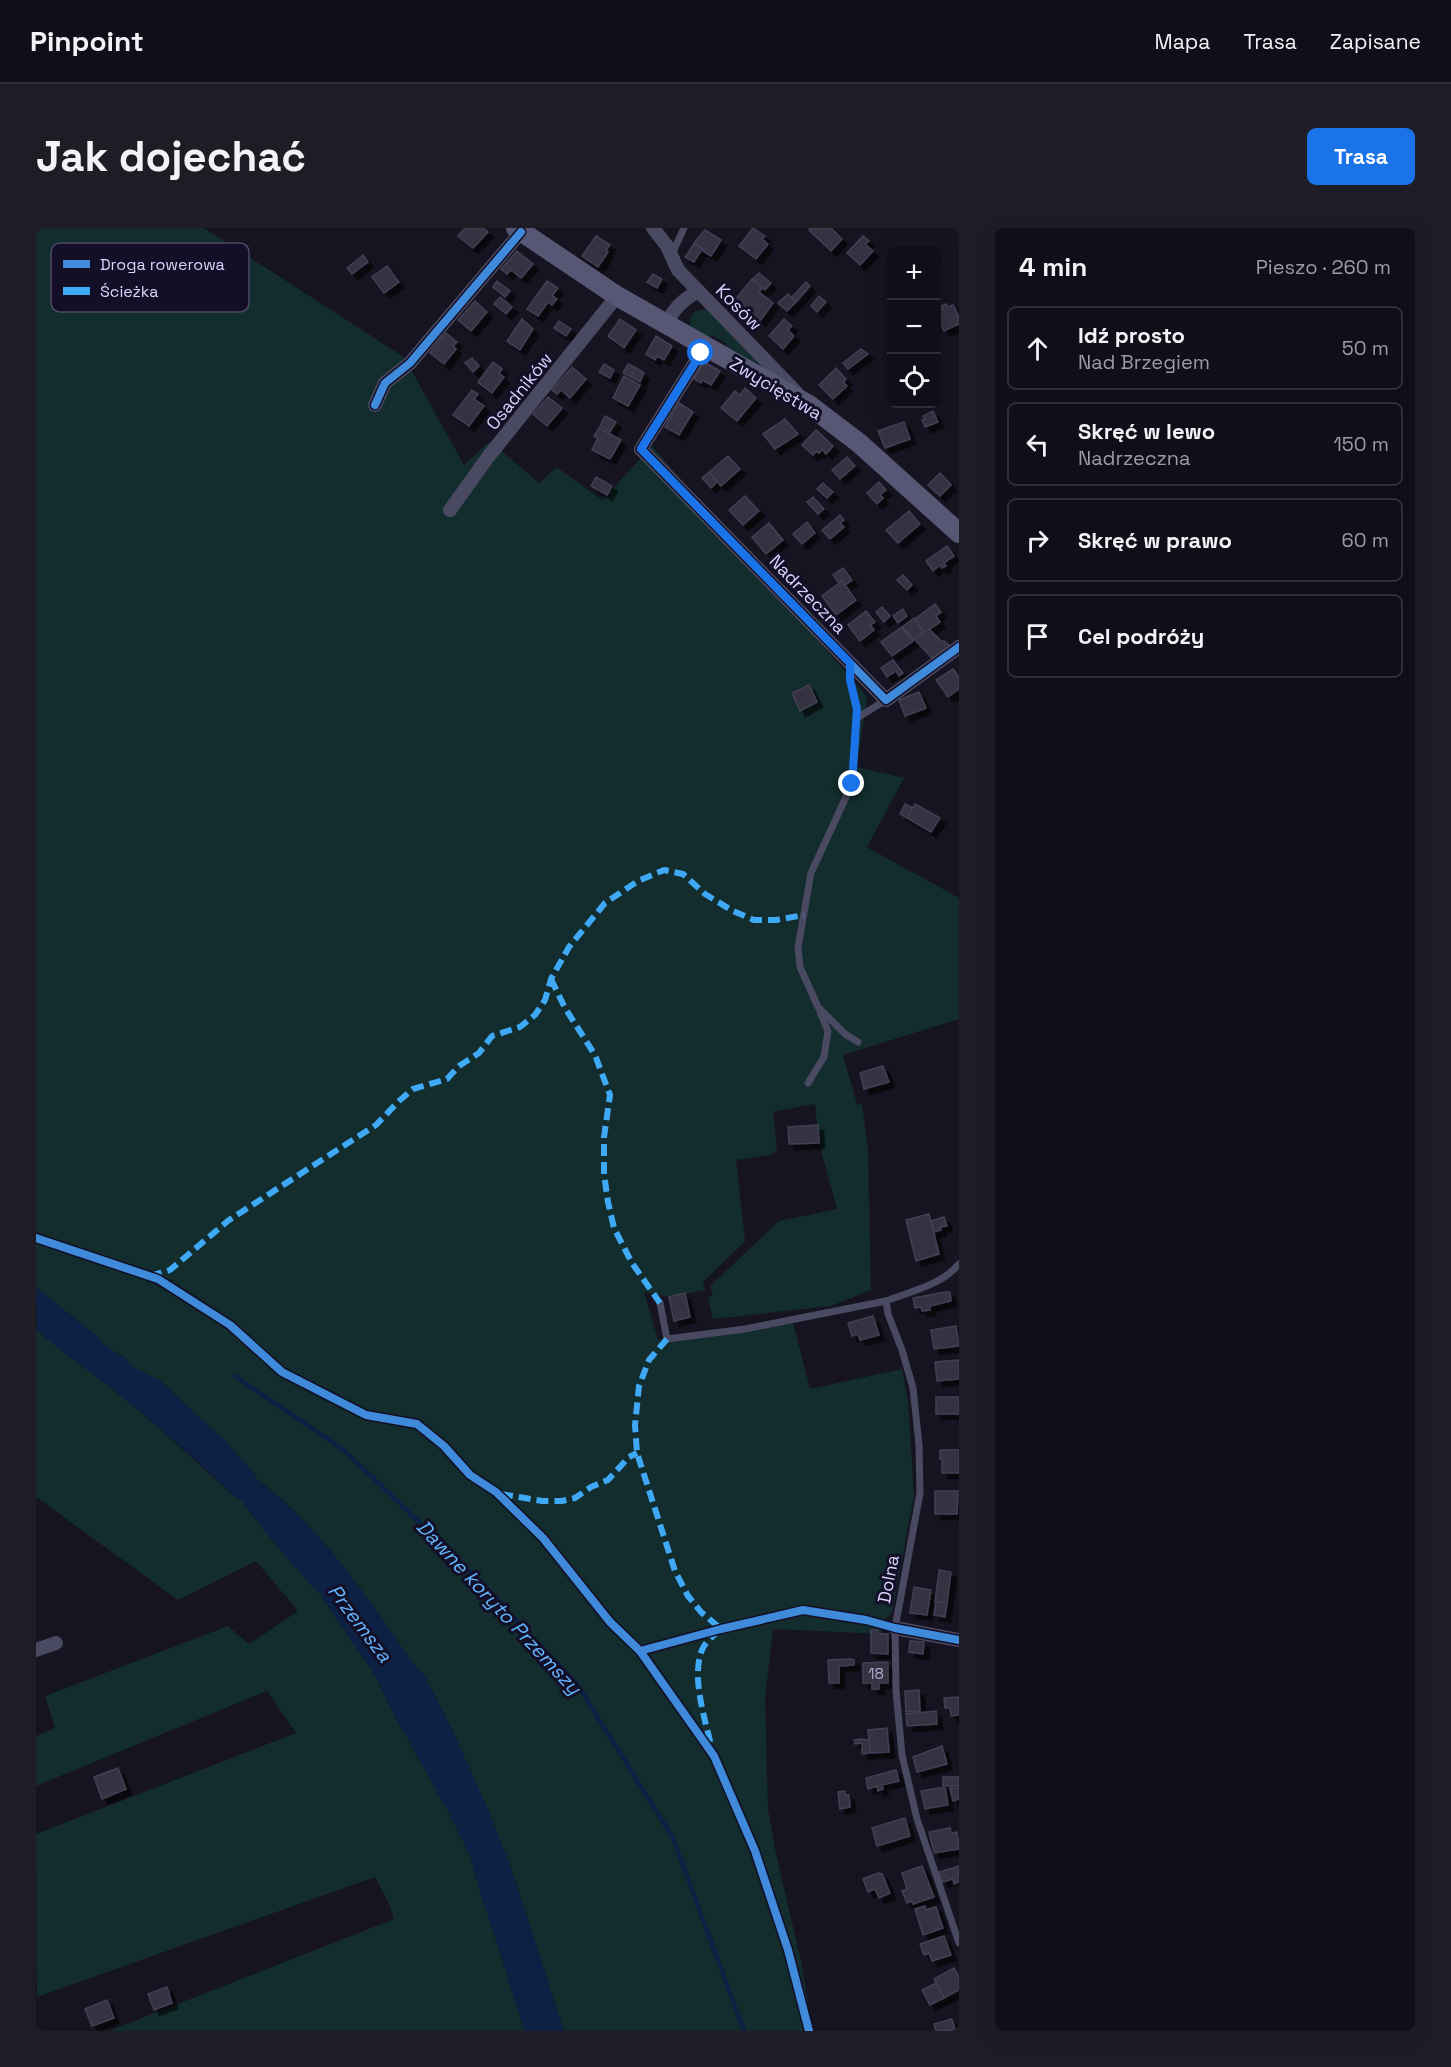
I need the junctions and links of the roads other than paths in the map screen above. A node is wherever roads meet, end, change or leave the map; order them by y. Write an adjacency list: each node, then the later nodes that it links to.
1 (653, 228): 4 (street, Kosów)
2 (684, 228): 4 (lane)
3 (518, 230): 6 (street, Zwycięstwa); 9 (street)
4 (672, 256): 5 (street, Kosów)
5 (698, 291): 7 (street); 10 (street, Kosów)
6 (617, 296): 7 (street, Zwycięstwa); 11 (street, Osadników)
7 (666, 324): 8 (street, Zwycięstwa)
8 (705, 347): 10 (street, Zwycięstwa); 14 (street, Nadrzeczna)
9 (375, 405)
10 (809, 405): 12 (street, Zwycięstwa)
11 (450, 510)
12 (959, 533)
13 (959, 647): 15 (street)
14 (850, 663): 15 (street, Nadrzeczna); 16 (lane)
15 (886, 700): 16 (lane)
16 (857, 718): 17 (lane)
17 (818, 1007): 18 (lane); 19 (lane)
18 (858, 1042)
19 (808, 1083)
20 (959, 1264): 21 (lane)
21 (886, 1301): 22 (lane); 23 (lane, Dolna)
22 (660, 1304)
23 (895, 1628): 24 (street); 27 (lane, Dolna)
24 (959, 1640)
25 (56, 1643): 26 (street)
26 (36, 1650)
27 (959, 1943)

